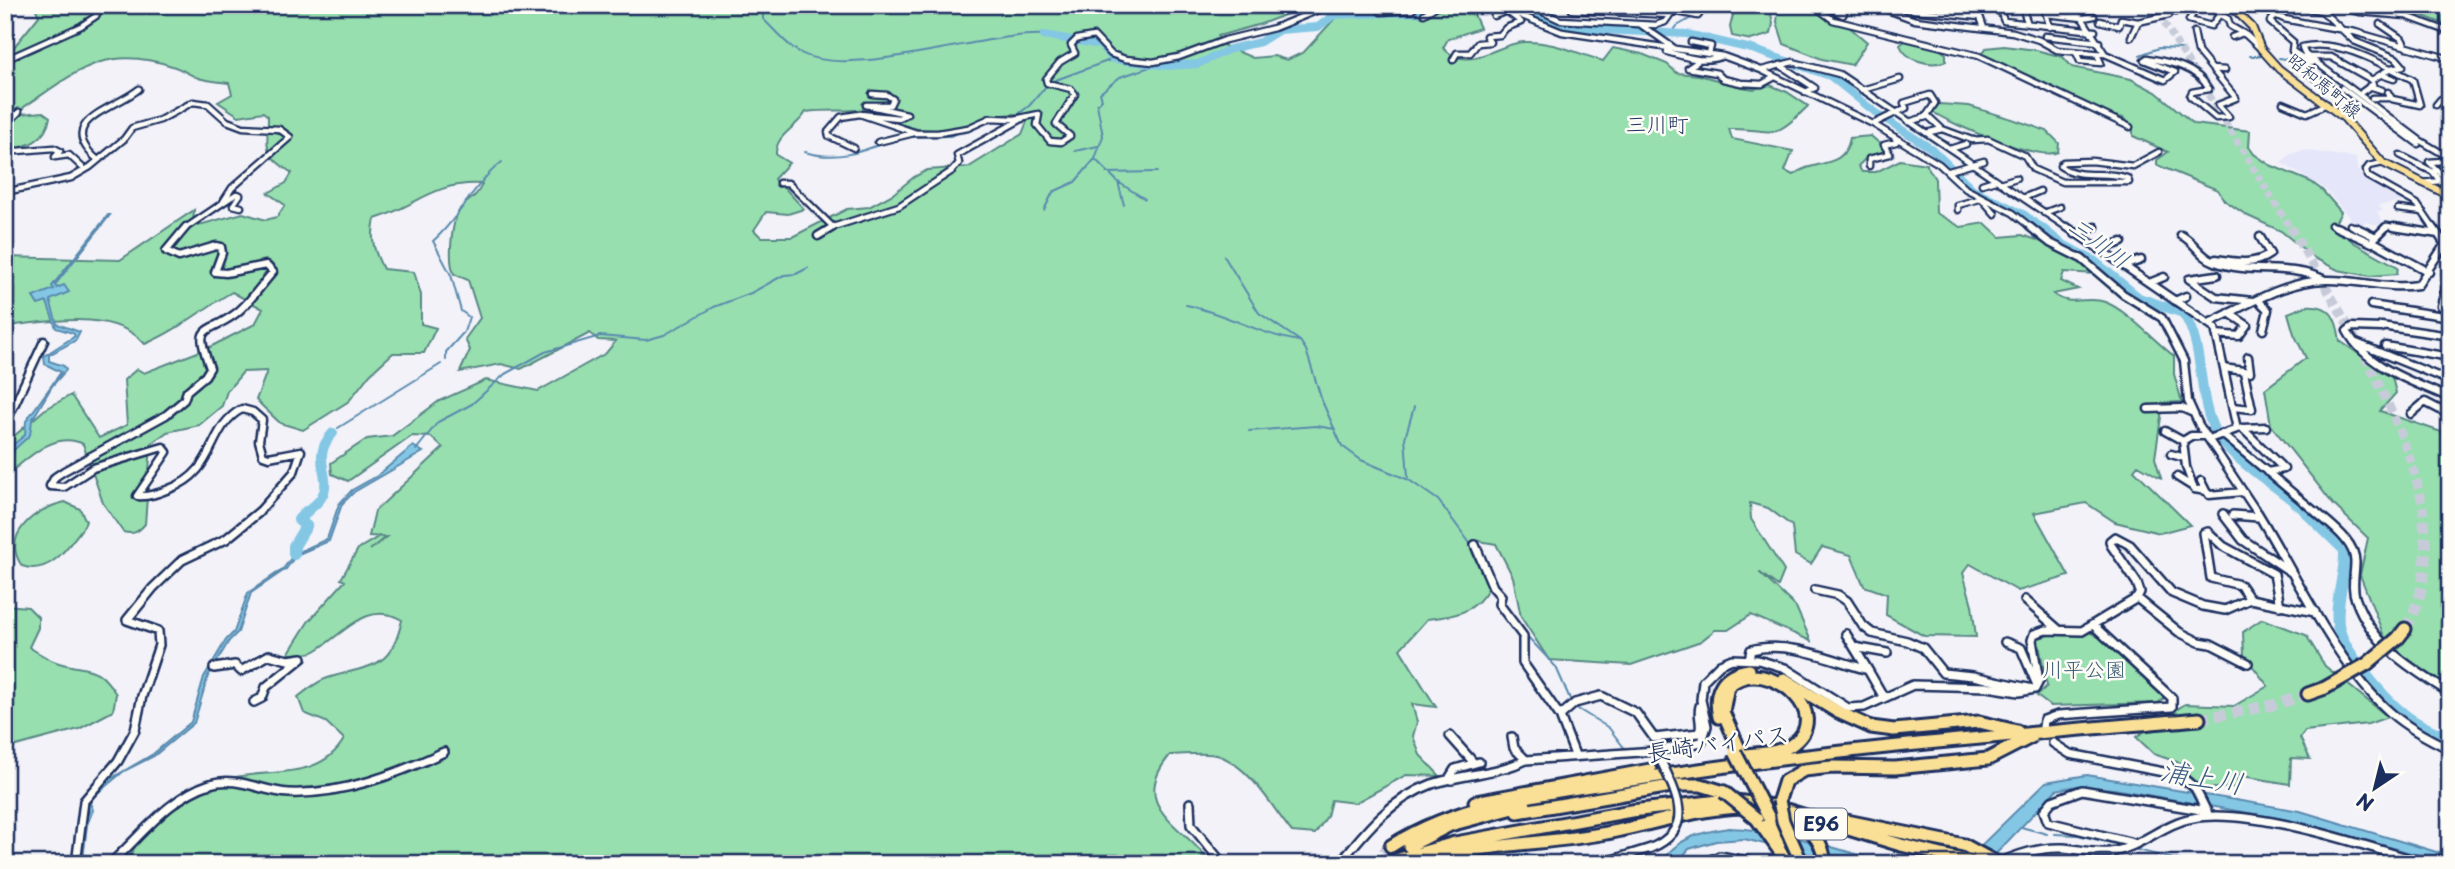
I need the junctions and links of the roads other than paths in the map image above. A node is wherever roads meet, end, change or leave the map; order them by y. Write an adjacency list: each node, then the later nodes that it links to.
1 (100, 5): 86 (street)
2 (1330, 5): 117 (street)
3 (1417, 5): 36 (street)
4 (1438, 5): 41 (street)
5 (1495, 5): 33 (street)
6 (1528, 5): 52 (street)
7 (1607, 5): 37 (street)
8 (1633, 5): 39 (street)
9 (1677, 5): 40 (street)
10 (1700, 5): 40 (street)
11 (1813, 5): 124 (street)
12 (1824, 5): 13 (street)
13 (1841, 5)
14 (1874, 5): 38 (street)
15 (1889, 5): 38 (street)
16 (1976, 5): 47 (street)
17 (1998, 5): 55 (street)
18 (2021, 5): 55 (street)
19 (2043, 5): 42 (street)
20 (2060, 5): 32 (street)
21 (2086, 5): 32 (street)
22 (2153, 5): 35 (street)
23 (2177, 5): 35 (street); 43 (street)
24 (2205, 5): 43 (street)
25 (2230, 5): 76 (main road, 昭和馬町線)
26 (2253, 5): 46 (street)
27 (2288, 5): 62 (street)
28 (2329, 5): 65 (street)
29 (1912, 7): 47 (street); 50 (street)
30 (1571, 8): 31 (street); 52 (street)
31 (1586, 8): 37 (street)
32 (2067, 8): 48 (street)
33 (1506, 10): 44 (street); 61 (street); 87 (street)
34 (2120, 11): 49 (street)
35 (2169, 11): 53 (street)
36 (1381, 12)
37 (1608, 12): 39 (street)
38 (1891, 12): 50 (street)
39 (1634, 13): 40 (street); 54 (street)
40 (1672, 13): 57 (street)
41 (1424, 14)
42 (2046, 14): 48 (street); 58 (street)
43 (2220, 14): 66 (street)
44 (1494, 16)
45 (2094, 16): 48 (street)
46 (2275, 16): 62 (street); 92 (street)
47 (1980, 17): 59 (street)
48 (2083, 18): 63 (street)
49 (2121, 19): 51 (street); 53 (street)
50 (1915, 20): 59 (street)
51 (2100, 21)
52 (1576, 22): 54 (street)
53 (2138, 22): 70 (street)
54 (1634, 24): 57 (street)
55 (2028, 24): 58 (street)
56 (2380, 24): 74 (street)
57 (1641, 25): 75 (street)
58 (2050, 27): 60 (street)
59 (1983, 28): 78 (street)
60 (2061, 28): 63 (street); 71 (street)
61 (1552, 29): 67 (street); 75 (street)
62 (2340, 29): 74 (street); 94 (street)
63 (2095, 31): 73 (street)
64 (2194, 32): 95 (street)
65 (2450, 32)
66 (2243, 33): 68 (street); 76 (street)
67 (1548, 34)
68 (2225, 35)
69 (2045, 36): 71 (street)
70 (2131, 37)
71 (2065, 38): 73 (street)
72 (1692, 42): 79 (street)
73 (2099, 42): 81 (street)
74 (2406, 47): 85 (street)
75 (1672, 48): 79 (street); 90 (street)
76 (2261, 49): 112 (main road, 昭和馬町線)
77 (1724, 50): 83 (street)
78 (2076, 52): 80 (street); 80 (street)
79 (1709, 53): 83 (street)
80 (2097, 54): 81 (street)
81 (2105, 54): 89 (street)
82 (1745, 55): 91 (street)
83 (1722, 56): 90 (street); 91 (street)
84 (2308, 57): 92 (street); 94 (street); 98 (street)
85 (2450, 59)
86 (5, 60)
87 (1453, 60)
88 (2134, 60): 89 (street)
89 (2144, 60): 119 (street)
90 (1697, 62): 99 (street)
91 (1739, 62): 96 (street)
92 (2314, 63): 107 (street); 108 (street)
93 (1782, 65): 96 (street); 103 (street); 104 (street)
94 (2391, 68): 98 (street); 105 (street)
95 (2212, 69): 97 (street); 119 (street)
96 (1761, 70): 99 (street)
97 (2225, 70)
98 (2382, 75): 101 (street)
99 (1775, 77): 104 (street)
100 (1900, 79): 103 (street)
101 (2394, 79)
102 (139, 89): 136 (street)
103 (1862, 90): 115 (street)
104 (1805, 92): 121 (street)
105 (2387, 93): 108 (street); 109 (street)
106 (872, 94): 116 (street)
107 (2341, 94)
108 (2357, 94): 138 (street)
109 (2372, 98)
110 (2450, 99): 113 (street)
111 (2283, 103): 112 (street)
112 (2327, 104): 139 (main road, 昭和馬町線)
113 (2435, 105)
114 (19, 112): 123 (street)
115 (1894, 112): 121 (street); 122 (street); 125 (street)
116 (860, 114): 126 (street); 131 (street)
117 (1027, 116): 126 (street); 166 (street)
118 (1926, 117): 122 (street)
119 (2216, 118): 120 (street)
120 (2208, 119)
121 (1876, 122): 128 (street)
122 (1909, 122): 127 (street)
123 (5, 126)
124 (2130, 127)
125 (1942, 129): 127 (street); 134 (street)
126 (916, 133): 129 (street)
127 (1926, 133): 132 (street)
128 (1895, 137): 141 (street); 143 (street)
129 (878, 142)
130 (1965, 144): 132 (street)
131 (854, 148)
132 (1950, 149): 140 (street)
133 (5, 152): 142 (street)
134 (2159, 152)
135 (2400, 155): 147 (street)
136 (98, 160): 142 (street); 156 (street)
137 (1984, 161): 140 (street)
138 (2447, 162): 148 (street)
139 (2383, 163): 147 (main road, 昭和馬町線); 161 (street)
140 (1972, 164): 143 (street); 145 (street)
141 (1869, 166)
142 (85, 170): 151 (street)
143 (1949, 171): 154 (street)
144 (2015, 178): 145 (street)
145 (1998, 181): 149 (street); 153 (street)
146 (779, 183): 166 (street)
147 (2420, 183): 152 (main road, 昭和馬町線)
148 (2450, 183)
149 (1982, 184)
150 (2040, 191): 153 (street)
151 (5, 192)
152 (2450, 196)
153 (2021, 197): 155 (street); 162 (street)
154 (1979, 198): 160 (street); 163 (street); 210 (street)
155 (2009, 198)
156 (223, 202): 157 (street); 282 (street)
157 (241, 207)
158 (2060, 207): 162 (street)
159 (2398, 209): 161 (street)
160 (1958, 210)
161 (2423, 212): 169 (street)
162 (2044, 213): 168 (street)
163 (1995, 214)
164 (2331, 225): 173 (street)
165 (2350, 225): 173 (street)
166 (833, 227): 171 (street)
167 (2095, 227): 168 (street)
168 (2076, 234): 176 (street)
169 (2438, 234): 173 (street); 175 (street)
170 (2180, 235): 177 (street)
171 (818, 236)
172 (2260, 237): 177 (street)
173 (2374, 240): 180 (street)
174 (2122, 242): 176 (street)
175 (2448, 244): 180 (street)
176 (2100, 250): 179 (street)
177 (2204, 257): 183 (street)
178 (2141, 260): 179 (street)
179 (2124, 266): 184 (street)
180 (2429, 272): 183 (street)
181 (2217, 275): 186 (street)
182 (2164, 277): 184 (street)
183 (2324, 280): 190 (street)
184 (2149, 283): 189 (street)
185 (2211, 286): 186 (street)
186 (2201, 288): 190 (street)
187 (2446, 288): 192 (street)
188 (2186, 296): 189 (street)
189 (2175, 301): 195 (street)
190 (2257, 301): 193 (street); 196 (street)
191 (2371, 305): 194 (street)
192 (2450, 310)
193 (2229, 313): 195 (street); 197 (street)
194 (2450, 317)
195 (2209, 323): 197 (street)
196 (2263, 330)
197 (2216, 334): 204 (street)
198 (2450, 337): 200 (street)
199 (44, 341): 213 (street)
200 (2351, 341): 206 (street); 207 (street)
201 (2385, 346): 203 (street)
202 (2248, 357): 205 (street)
203 (2450, 357)
204 (2224, 368): 205 (street); 208 (street)
205 (2244, 372): 208 (street)
206 (2450, 381)
207 (2450, 398)
208 (2233, 407): 215 (street)
209 (2148, 409): 210 (street)
210 (2192, 413): 218 (street)
211 (2411, 414): 212 (street)
212 (2450, 415)
213 (5, 425)
214 (2266, 427): 215 (street)
215 (2240, 428): 217 (street); 222 (street)
216 (2165, 430): 219 (street)
217 (2222, 434): 218 (street); 222 (street)
218 (2208, 438): 219 (street); 227 (street)
219 (2183, 441): 221 (street)
220 (2171, 454): 221 (street)
221 (2185, 458): 225 (street)
222 (2267, 472): 251 (street)
223 (2177, 477): 225 (street)
224 (2201, 481): 226 (street)
225 (2194, 490): 226 (street)
226 (2206, 491): 227 (street)
227 (2243, 492): 230 (street)
228 (2224, 514): 232 (street)
229 (2233, 515): 230 (street)
230 (2258, 517): 232 (street)
231 (1475, 545): 256 (street)
232 (2296, 575): 238 (street)
233 (1815, 590): 250 (street)
234 (2137, 598): 235 (street); 239 (street); 247 (street)
235 (2250, 599): 237 (street); 237 (street)
236 (2025, 600): 240 (street)
237 (2280, 606): 238 (street)
238 (2315, 612): 263 (street)
239 (2093, 625): 240 (street); 258 (street)
240 (2060, 632): 250 (street)
241 (1846, 634): 244 (street)
242 (2402, 634): 252 (highway, bridge)
243 (2005, 642): 250 (street)
244 (1854, 647): 245 (street); 249 (street)
245 (1887, 653)
246 (1749, 659): 249 (street); 253 (street); 255 (street)
247 (2248, 663)
248 (214, 668): 254 (street)
249 (1868, 670): 253 (street)
250 (2036, 687): 253 (street)
251 (2450, 693)
252 (2308, 694)
253 (1884, 696)
254 (254, 702)
255 (1700, 704): 256 (street); 264 (street)
256 (1560, 716): 267 (street)
257 (2199, 719): 259 (highway, 長崎バイパス)
258 (2043, 727)
259 (2029, 735): 266 (highway); 274 (highway, 長崎バイパス); 275 (highway, 長崎バイパス); 292 (highway, bridge)
260 (1450, 736): 269 (street)
261 (1512, 737): 268 (street)
262 (2053, 743): 272 (street)
263 (2450, 749)
264 (1655, 751): 267 (street); 288 (street, bridge)
265 (444, 752): 283 (street)
266 (1738, 752): 275 (highway); 291 (highway, bridge); 292 (highway, bridge)
267 (1575, 755): 268 (street)
268 (1526, 760): 269 (street)
269 (1452, 780): 285 (street)
270 (1189, 803): 284 (street)
271 (1732, 807): 280 (highway, E96); 287 (highway, E96); 293 (highway)
272 (2208, 813): 276 (street); 276 (street); 279 (street)
273 (1804, 814): 280 (highway, E96); 281 (highway); 286 (highway, E96)
274 (1468, 820): 278 (highway, 長崎バイパス); 291 (highway, bridge)
275 (1430, 823): 277 (highway, 長崎バイパス)
276 (2135, 843): 281 (street)
277 (1391, 846)
278 (1409, 846)
279 (2408, 860): 294 (street)
280 (1956, 862): 281 (highway, E96)
281 (1991, 863)
282 (76, 864)
283 (110, 864)
284 (1223, 864)
285 (1339, 864)
286 (1382, 864)
287 (1417, 864)
288 (1599, 864)
289 (1702, 864): 290 (street)
290 (1761, 864)
291 (1791, 864)
292 (1801, 864)
293 (1825, 864)
294 (2426, 864)

